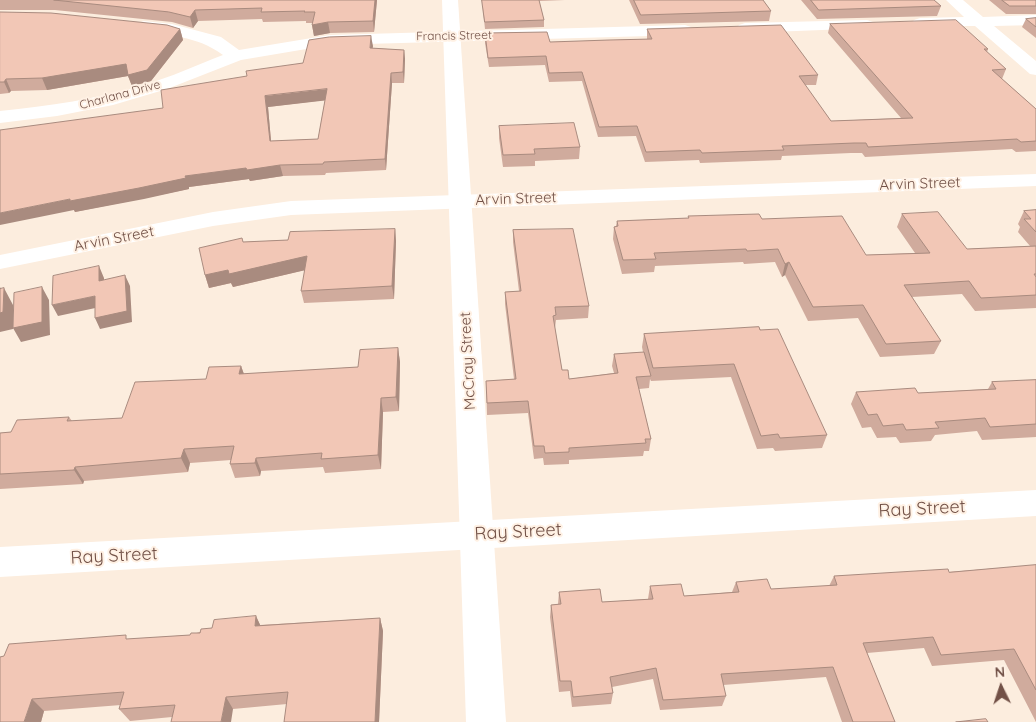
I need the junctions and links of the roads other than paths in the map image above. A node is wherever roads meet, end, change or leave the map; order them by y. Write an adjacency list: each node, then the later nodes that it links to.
1 (450, 0): 10 (street, McCray Street)
2 (954, 0): 4 (street)
3 (1036, 20): 4 (street)
4 (980, 22): 7 (street); 12 (street)
5 (124, 24): 11 (street)
6 (880, 24): 8 (street)
7 (900, 24)
8 (731, 29)
9 (701, 30): 10 (street, Francis Street)
10 (452, 36): 11 (street, Francis Street); 15 (street, McCray Street)
11 (236, 56): 13 (street, Charlana Drive)
12 (1036, 70)
13 (0, 117)
14 (1036, 180): 15 (street, Arvin Street)
15 (460, 201): 16 (street, Arvin Street); 18 (street, McCray Street)
16 (0, 262)
17 (1036, 503): 18 (street, Ray Street)
18 (477, 535): 19 (street, Ray Street); 20 (street, McCray Street)
19 (0, 562)
20 (486, 722)

